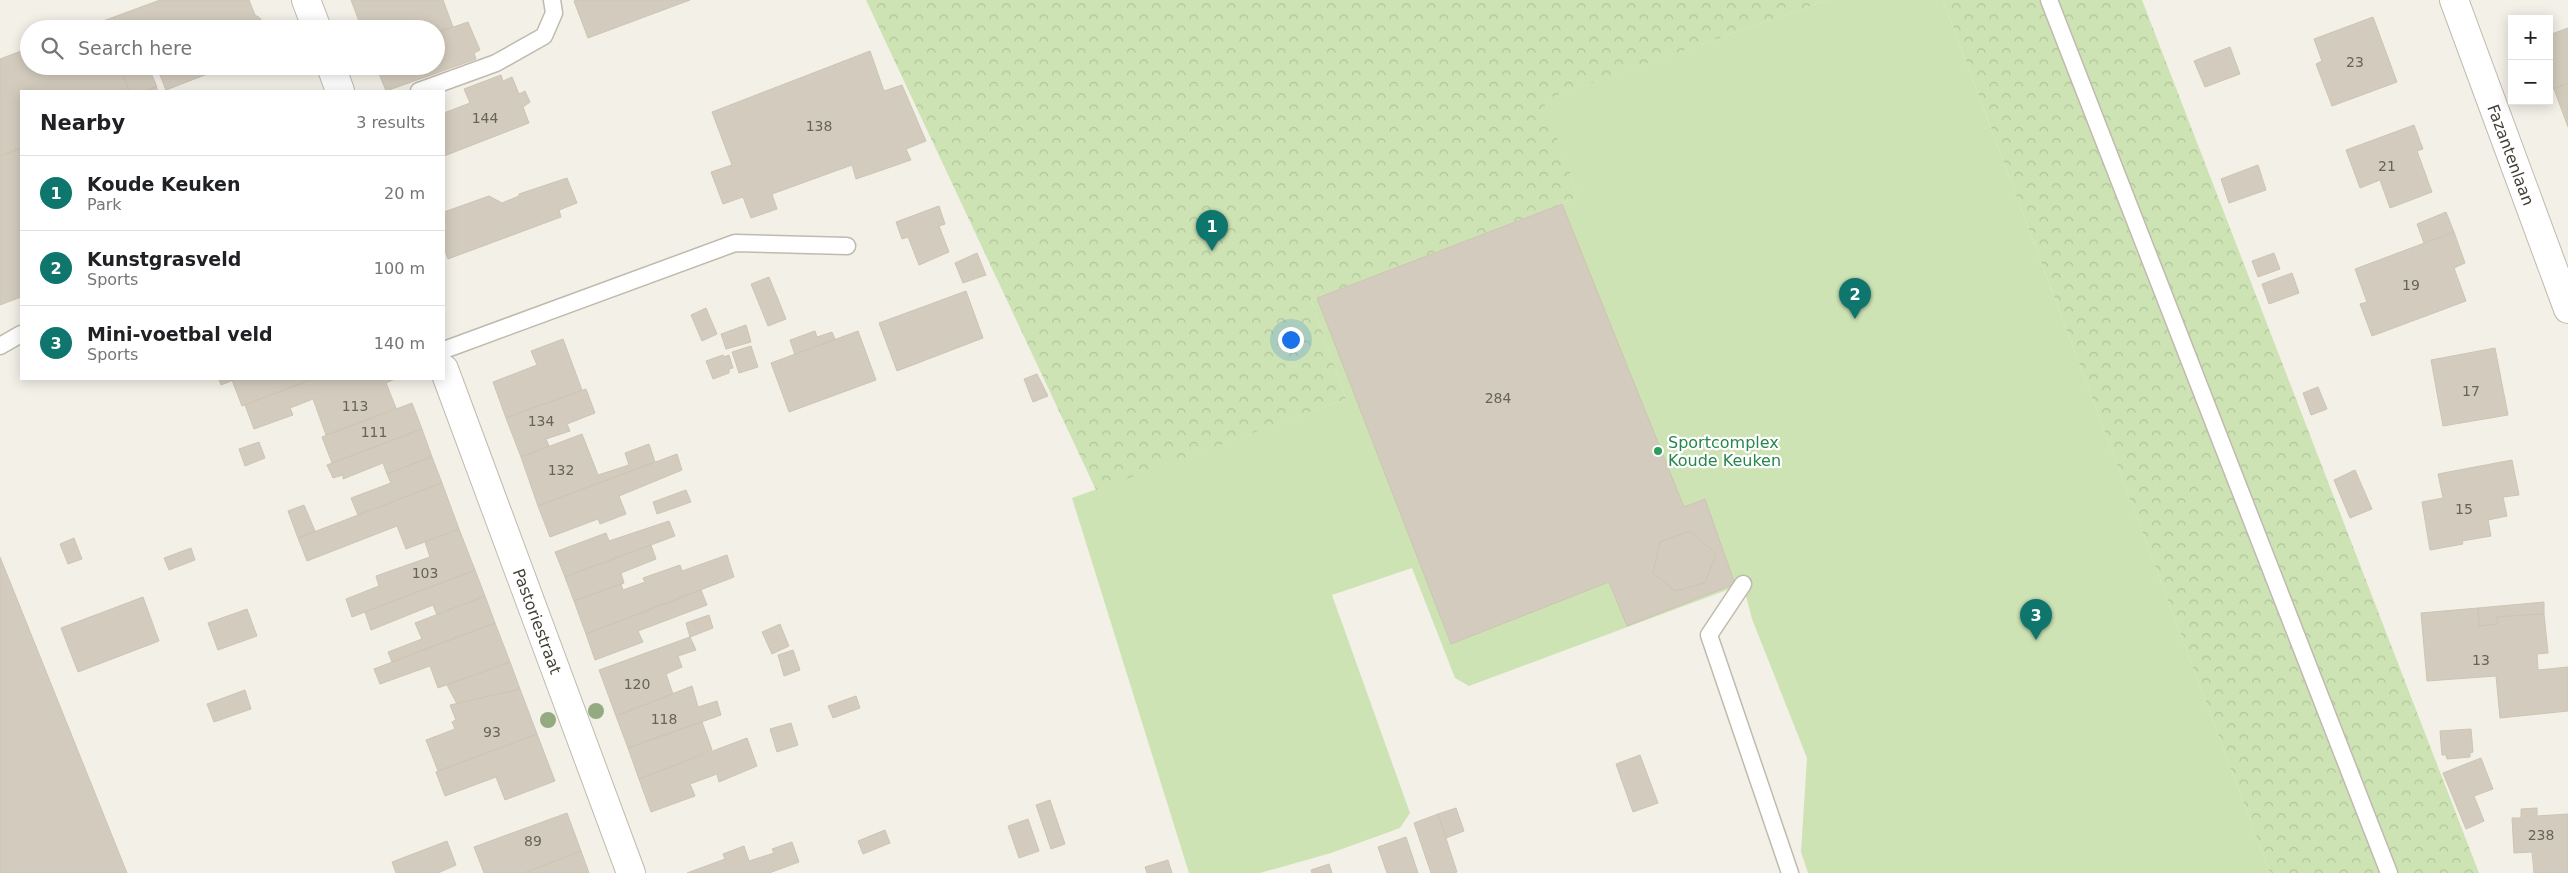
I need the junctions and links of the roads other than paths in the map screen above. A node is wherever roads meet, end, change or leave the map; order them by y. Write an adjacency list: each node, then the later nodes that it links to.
1 (306, 0): 5 (street)
2 (552, 0): 8 (lane)
3 (2049, 0): 18 (lane)
4 (2454, 0): 10 (street, Fazantenlaan)
5 (314, 20)
6 (334, 75): 7 (street)
7 (340, 90)
8 (422, 90)
9 (847, 246): 13 (lane)
10 (2568, 309)
11 (20, 335): 12 (lane)
12 (0, 346)
13 (445, 350)
14 (445, 372): 16 (street, Pastoriestraat)
15 (1743, 584): 17 (lane)
16 (631, 873)
17 (1790, 873)
18 (2389, 873)

